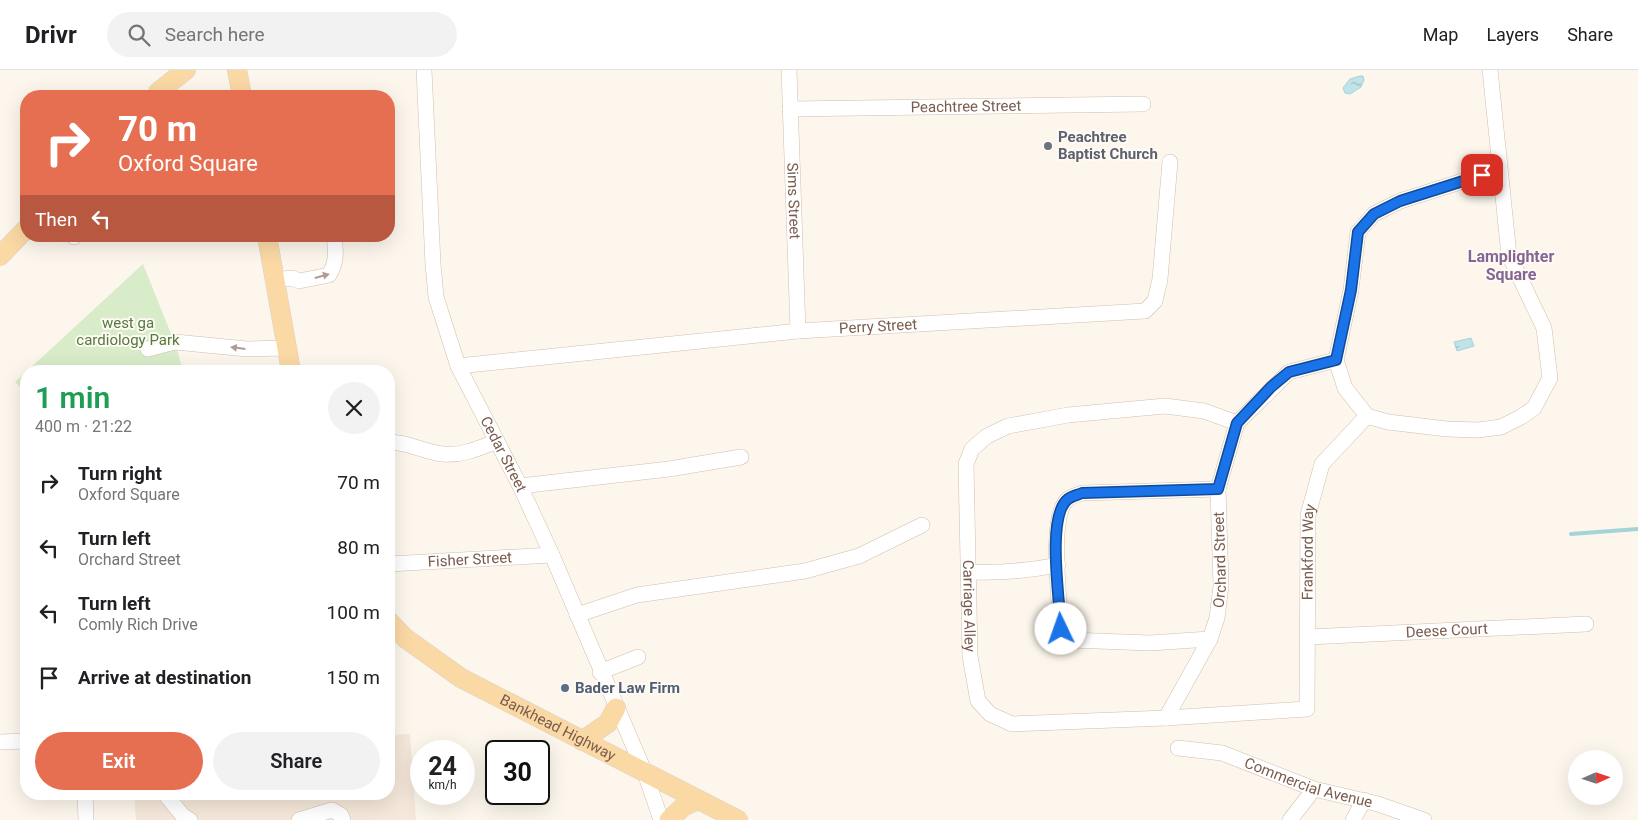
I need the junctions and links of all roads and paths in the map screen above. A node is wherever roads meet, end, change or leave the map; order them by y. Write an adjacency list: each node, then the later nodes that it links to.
1 (176, 70): 6 (main road)
2 (186, 70): 7 (main road)
3 (424, 70): 22 (street, Cedar Street)
4 (789, 70): 9 (street, Sims Street)
5 (1490, 70): 11 (street)
6 (159, 90)
7 (161, 90)
8 (1143, 104): 9 (street, Peachtree Street)
9 (790, 109): 17 (street, Sims Street)
10 (1170, 162): 17 (street, Perry Street)
11 (1498, 170): 20 (street); 23 (street)
12 (20, 235): 15 (main road)
13 (268, 242): 16 (main road)
14 (335, 242): 16 (street, one-way to 14)
15 (0, 256)
16 (275, 280): 18 (main road)
17 (798, 331): 22 (street, Perry Street)
18 (287, 348): 19 (street, one-way to 19); 21 (main road)
19 (148, 349)
20 (1336, 360): 23 (street); 24 (street, Orchard Street)
21 (290, 365)
22 (458, 366): 25 (street, Cedar Street)
23 (1367, 416): 38 (street, Frankford Way)
24 (1237, 423): 29 (street, Orchard Street); 34 (street, Carriage Alley)
25 (497, 441): 26 (street); 28 (street, Cedar Street)
26 (395, 442)
27 (741, 457): 28 (street)
28 (520, 486): 31 (street, Cedar Street)
29 (1218, 489): 33 (street); 39 (street, Orchard Street)
30 (922, 525): 35 (street)
31 (552, 555): 32 (street, Fisher Street); 35 (street, Cedar Street)
32 (395, 564)
33 (1058, 565): 34 (street); 39 (street)
34 (970, 572): 44 (street, Carriage Alley)
35 (577, 615): 41 (street, Cedar Street)
36 (1586, 624): 38 (street, Deese Court)
37 (395, 627): 45 (main road, Bankhead Highway)
38 (1308, 637): 43 (street, Frankford Way)
39 (1210, 639): 44 (street, Orchard Street)
40 (638, 657): 41 (street)
41 (600, 672): 42 (street, Cedar Street)
42 (616, 708): 45 (main road); 49 (street, Cedar Street)
43 (1307, 709): 44 (street, Carriage Alley)
44 (1166, 718)
45 (582, 741): 49 (main road, Bankhead Highway)
46 (0, 742): 47 (street)
47 (20, 742)
48 (1178, 748): 50 (street, Commercial Avenue)
49 (645, 773): 53 (main road, Bankhead Highway); 60 (street, Cedar Street)
50 (1314, 789): 54 (street, Commercial Avenue); 63 (street)
51 (85, 800): 56 (street)
52 (169, 800): 57 (street)
53 (698, 800): 61 (main road); 62 (main road, Bankhead Highway)
54 (1364, 800): 55 (street, Commercial Avenue); 64 (street)
55 (1402, 816): 65 (street, Commercial Avenue)
56 (86, 820)
57 (190, 820)
58 (299, 820): 59 (street)
59 (343, 820)
60 (661, 820)
61 (669, 820)
62 (738, 820)
63 (1290, 820)
64 (1353, 820)
65 (1424, 820)

